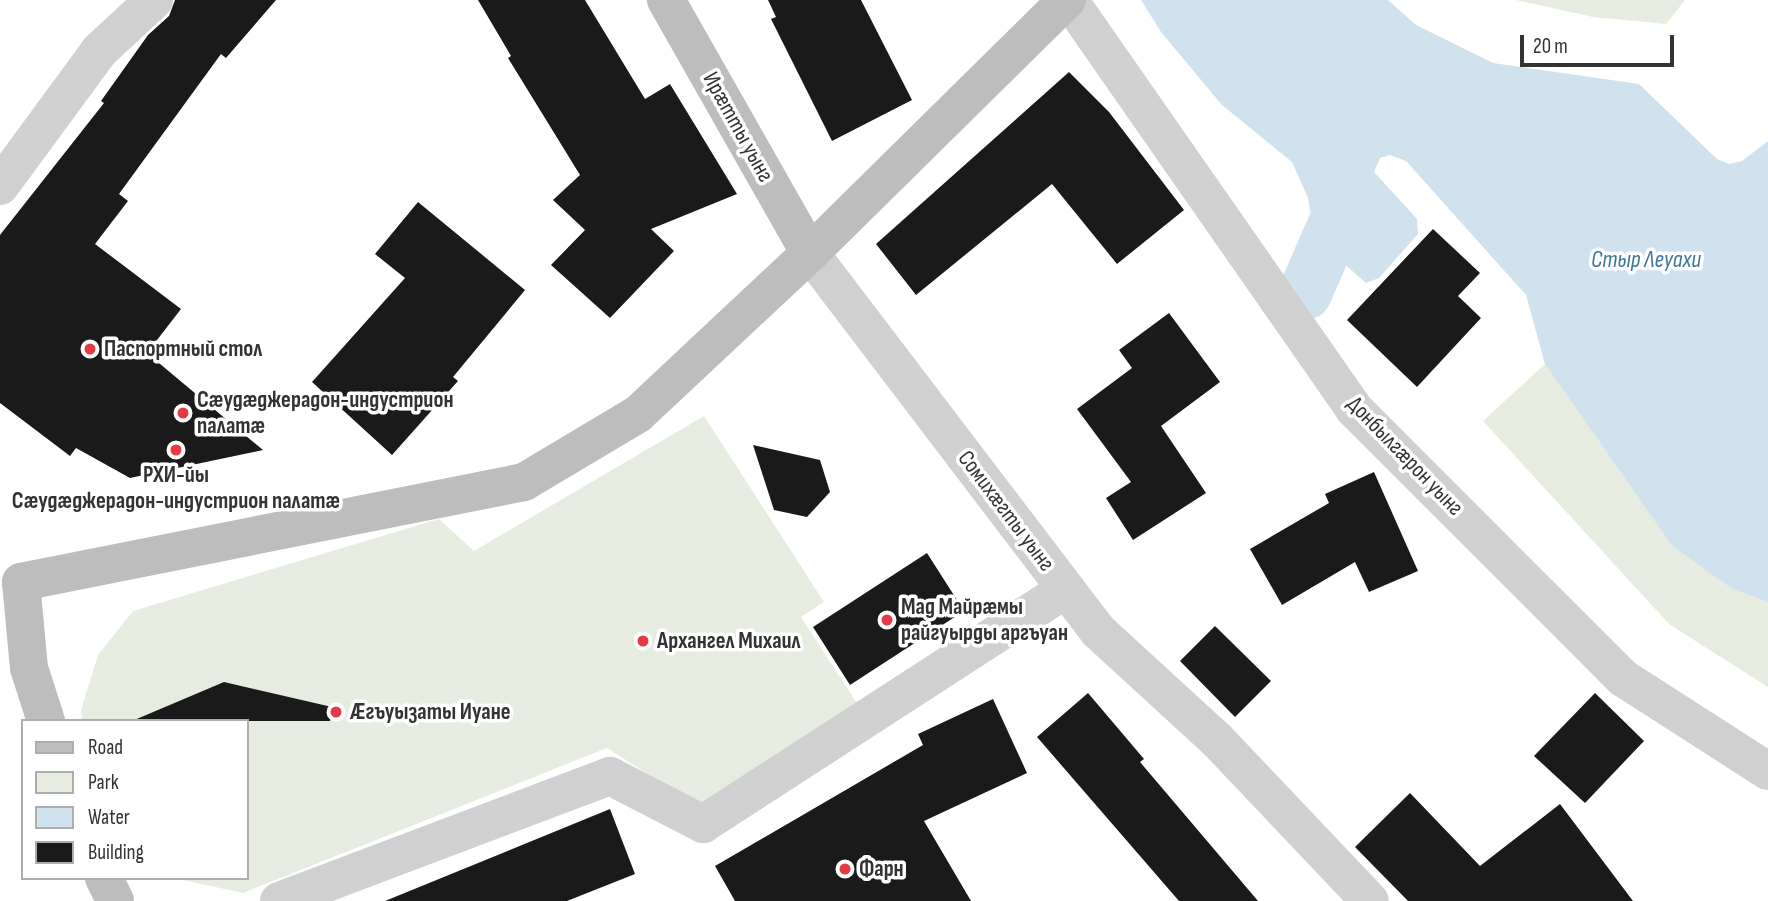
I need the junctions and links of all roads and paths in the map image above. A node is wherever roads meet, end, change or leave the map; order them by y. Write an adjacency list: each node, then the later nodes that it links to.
1 (154, 0): 4 (street)
2 (666, 0): 5 (street, Ирæтты уынг)
3 (1068, 0): 5 (street); 9 (street, Донбылгæрон уынг)
4 (0, 186)
5 (810, 253): 6 (street); 7 (street, Сомихæгты уынг)
6 (10, 579): 8 (street)
7 (1066, 589): 12 (street); 13 (street, Сомихæгты уынг)
8 (45, 719)
9 (1768, 771)
10 (105, 880): 11 (street)
11 (116, 901)
12 (279, 901)
13 (1370, 901)

